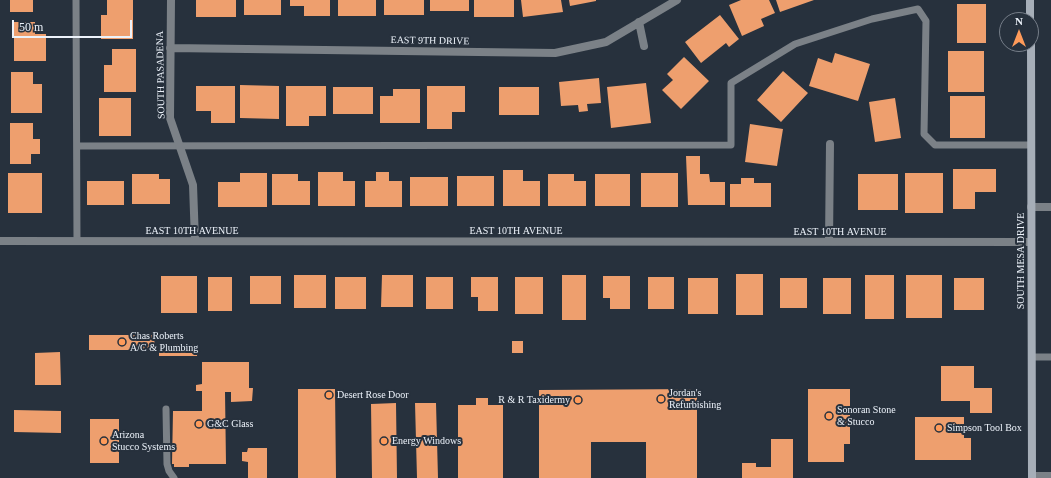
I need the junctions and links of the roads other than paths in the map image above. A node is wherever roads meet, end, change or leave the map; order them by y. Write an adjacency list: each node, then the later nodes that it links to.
1 (76, 0): 12 (lane)
2 (171, 0): 8 (street, SOUTH PASADENA)
3 (676, 0): 6 (street, EAST 9TH DRIVE)
4 (1030, 0): 5 (main road)
5 (1030, 12)
6 (639, 22): 7 (street); 8 (street, EAST 9TH DRIVE)
7 (644, 46)
8 (170, 48): 13 (street, SOUTH PASADENA)
9 (1031, 52): 11 (main road, SOUTH MESA DRIVE)
10 (830, 144): 19 (street)
11 (1031, 145): 13 (lane); 14 (main road, SOUTH MESA DRIVE)
12 (77, 146): 13 (lane); 17 (lane)
13 (180, 146): 18 (street, SOUTH PASADENA)
14 (1031, 207): 15 (street); 20 (main road, SOUTH MESA DRIVE)
15 (1051, 207)
16 (0, 241): 17 (street, EAST 10TH AVENUE)
17 (77, 241): 18 (street, EAST 10TH AVENUE)
18 (195, 241): 19 (street, EAST 10TH AVENUE)
19 (829, 242): 20 (street, EAST 10TH AVENUE)
20 (1031, 242): 21 (main road, SOUTH MESA DRIVE)
21 (1032, 357): 22 (lane); 25 (main road, SOUTH MESA DRIVE)
22 (1051, 357)
23 (166, 409): 26 (lane)
24 (1051, 476): 25 (street)
25 (1032, 477)
26 (174, 478)

